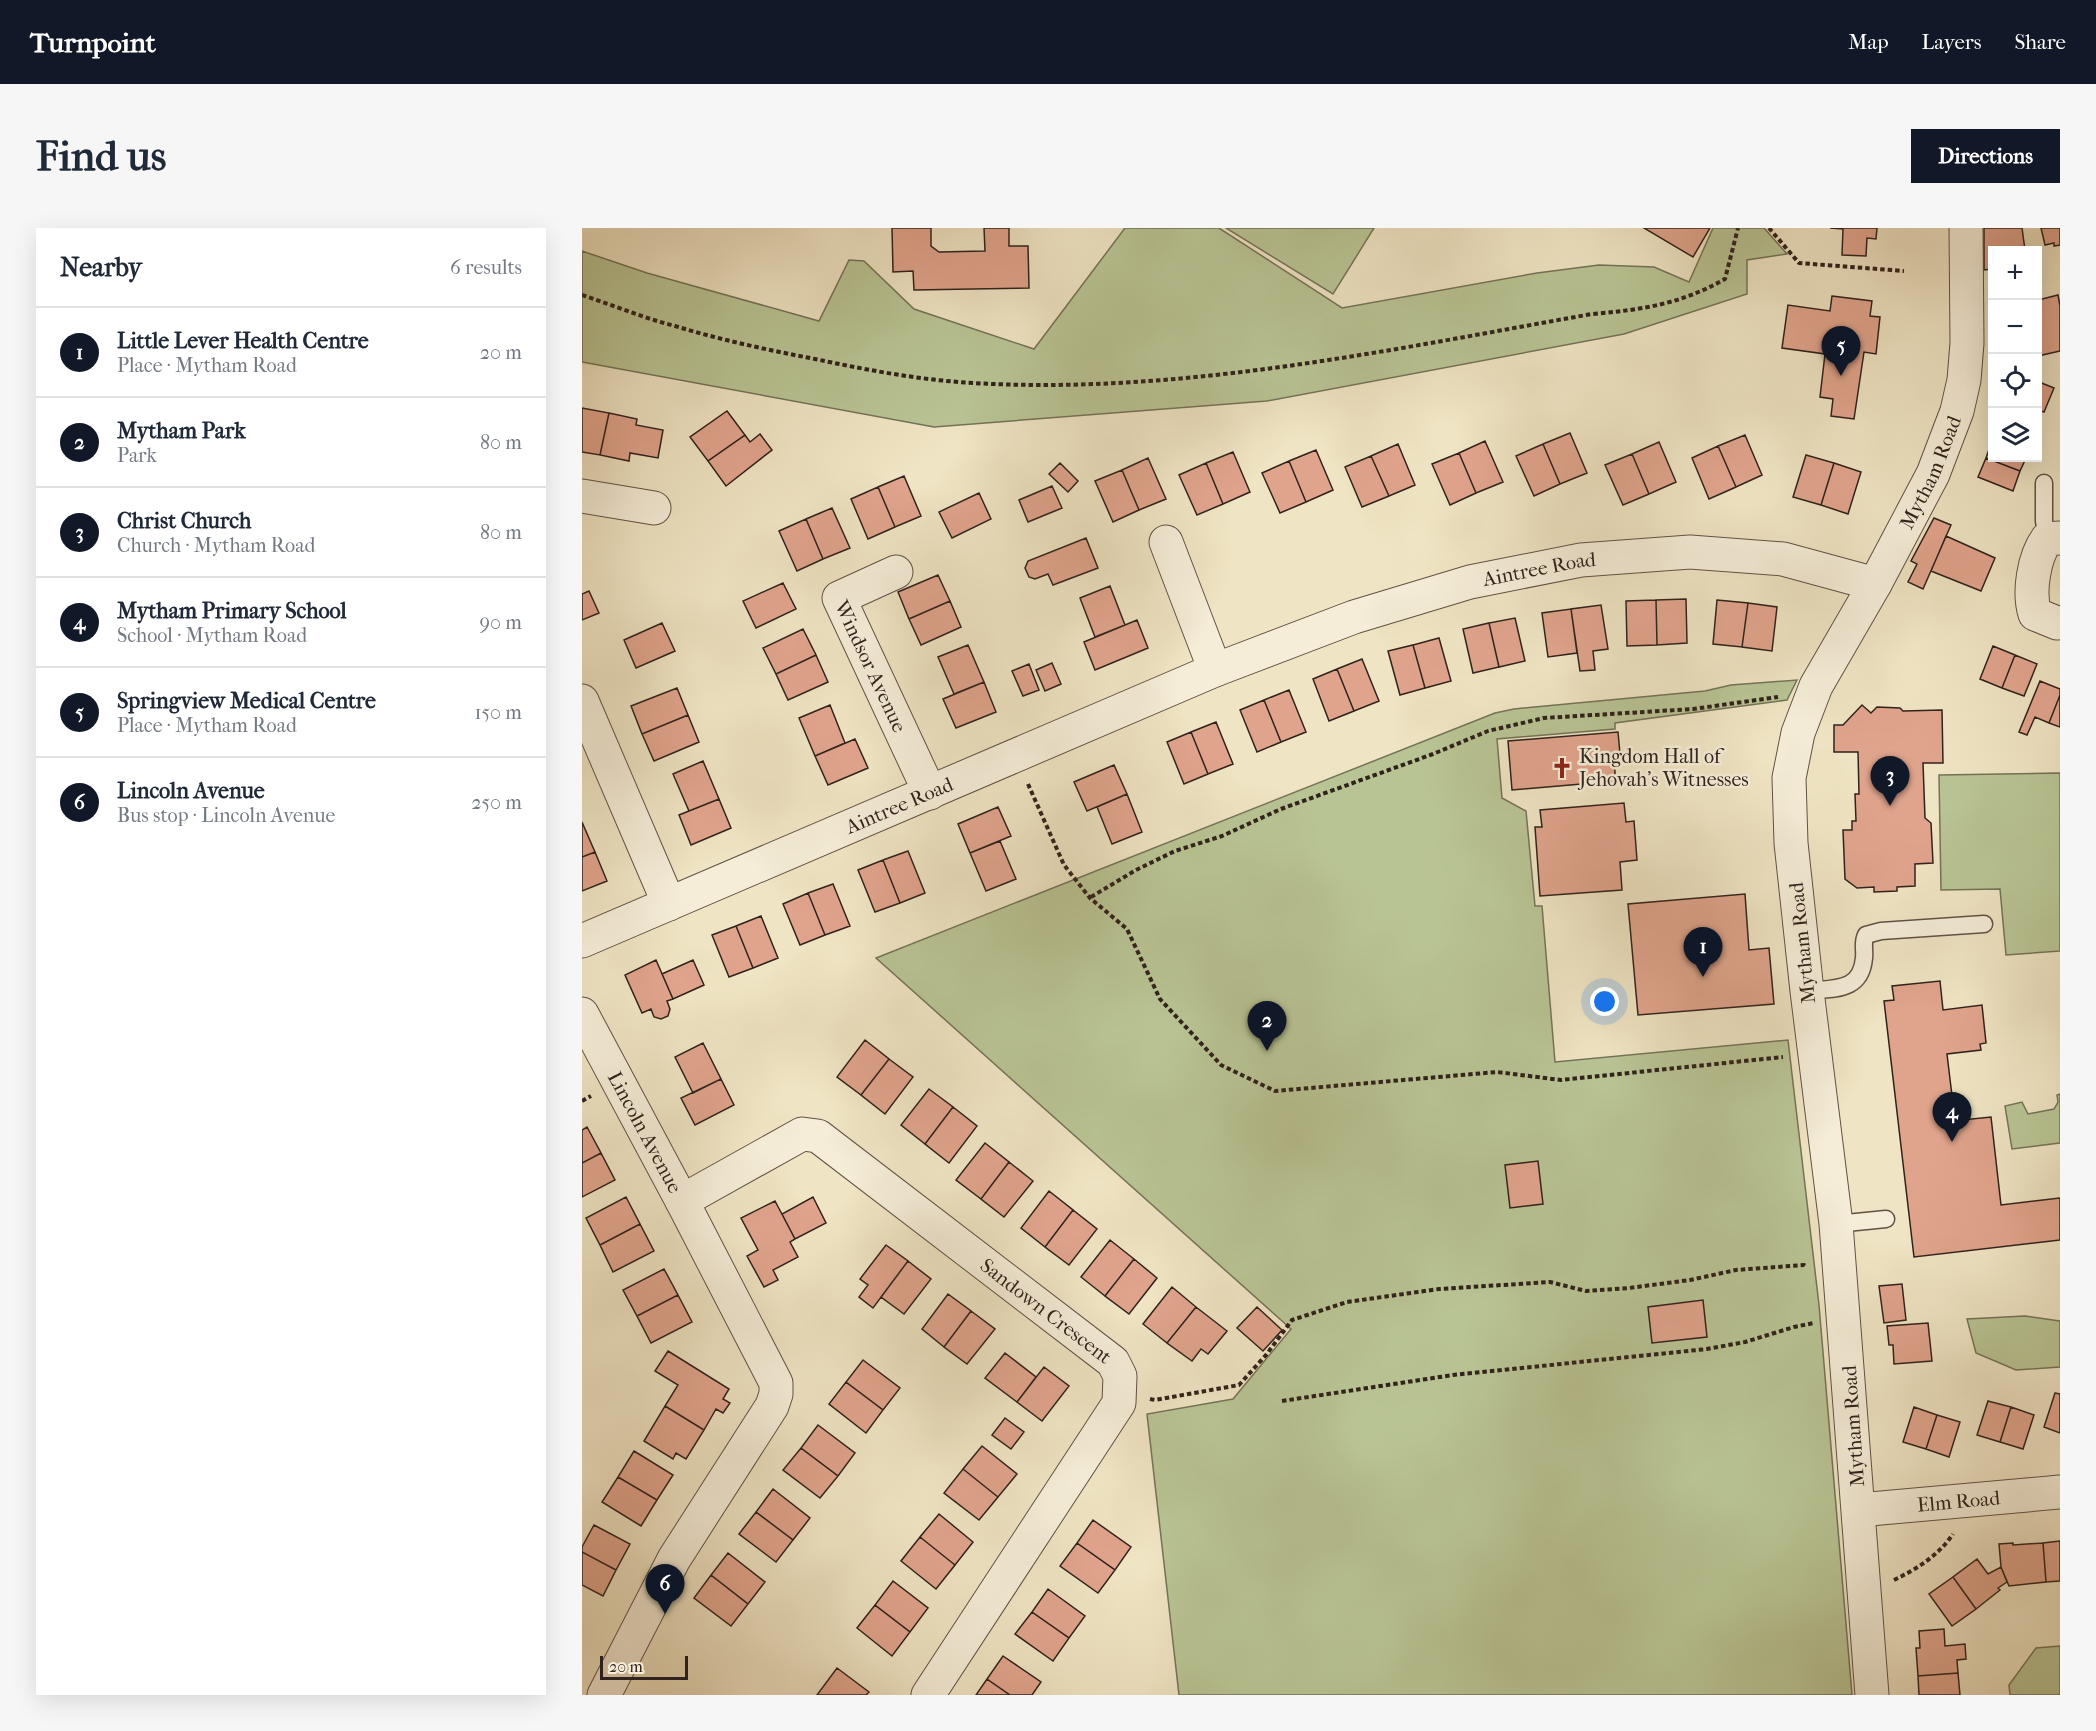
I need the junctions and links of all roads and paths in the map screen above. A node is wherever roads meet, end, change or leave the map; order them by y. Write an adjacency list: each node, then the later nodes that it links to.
1 (1738, 228): 5 (path)
2 (1769, 228): 4 (path)
3 (1966, 228): 12 (street, Mytham Road)
4 (1904, 271)
5 (582, 295)
6 (2044, 483): 9 (lane)
7 (582, 496): 8 (street)
8 (654, 508)
9 (2054, 538): 13 (street)
10 (1166, 542): 14 (street)
11 (896, 572): 18 (street, Windsor Avenue)
12 (1875, 584): 14 (street, Aintree Road); 16 (street, Mytham Road)
13 (2057, 623)
14 (1215, 670): 17 (street, Aintree Road)
15 (589, 693): 20 (street)
16 (1812, 697): 19 (path); 23 (street, Mytham Road)
17 (1016, 756): 18 (street, Aintree Road); 19 (path)
18 (930, 793): 20 (street, Aintree Road)
19 (1090, 898): 25 (path)
20 (669, 904): 22 (street, Aintree Road)
21 (1984, 924): 23 (lane)
22 (582, 941)
23 (1807, 991): 25 (street, Mytham Road)
24 (582, 1014): 26 (street, Lincoln Avenue)
25 (1814, 1054): 28 (street, Mytham Road)
26 (682, 1201): 31 (street, Sandown Crescent); 37 (street, Lincoln Avenue)
27 (1886, 1219): 28 (lane)
28 (1836, 1224): 29 (street, Mytham Road)
29 (1842, 1286): 30 (street, Mytham Road); 31 (path)
30 (1844, 1318): 32 (path); 35 (street, Mytham Road)
31 (1121, 1393): 38 (street)
32 (1282, 1401)
33 (2060, 1492): 34 (street, Elm Road)
34 (1971, 1500): 35 (street, Elm Road); 36 (path)
35 (1859, 1510): 36 (street, Mytham Road)
36 (1864, 1590): 39 (street, Mytham Road)
37 (604, 1695)
38 (928, 1695)
39 (1872, 1695)

